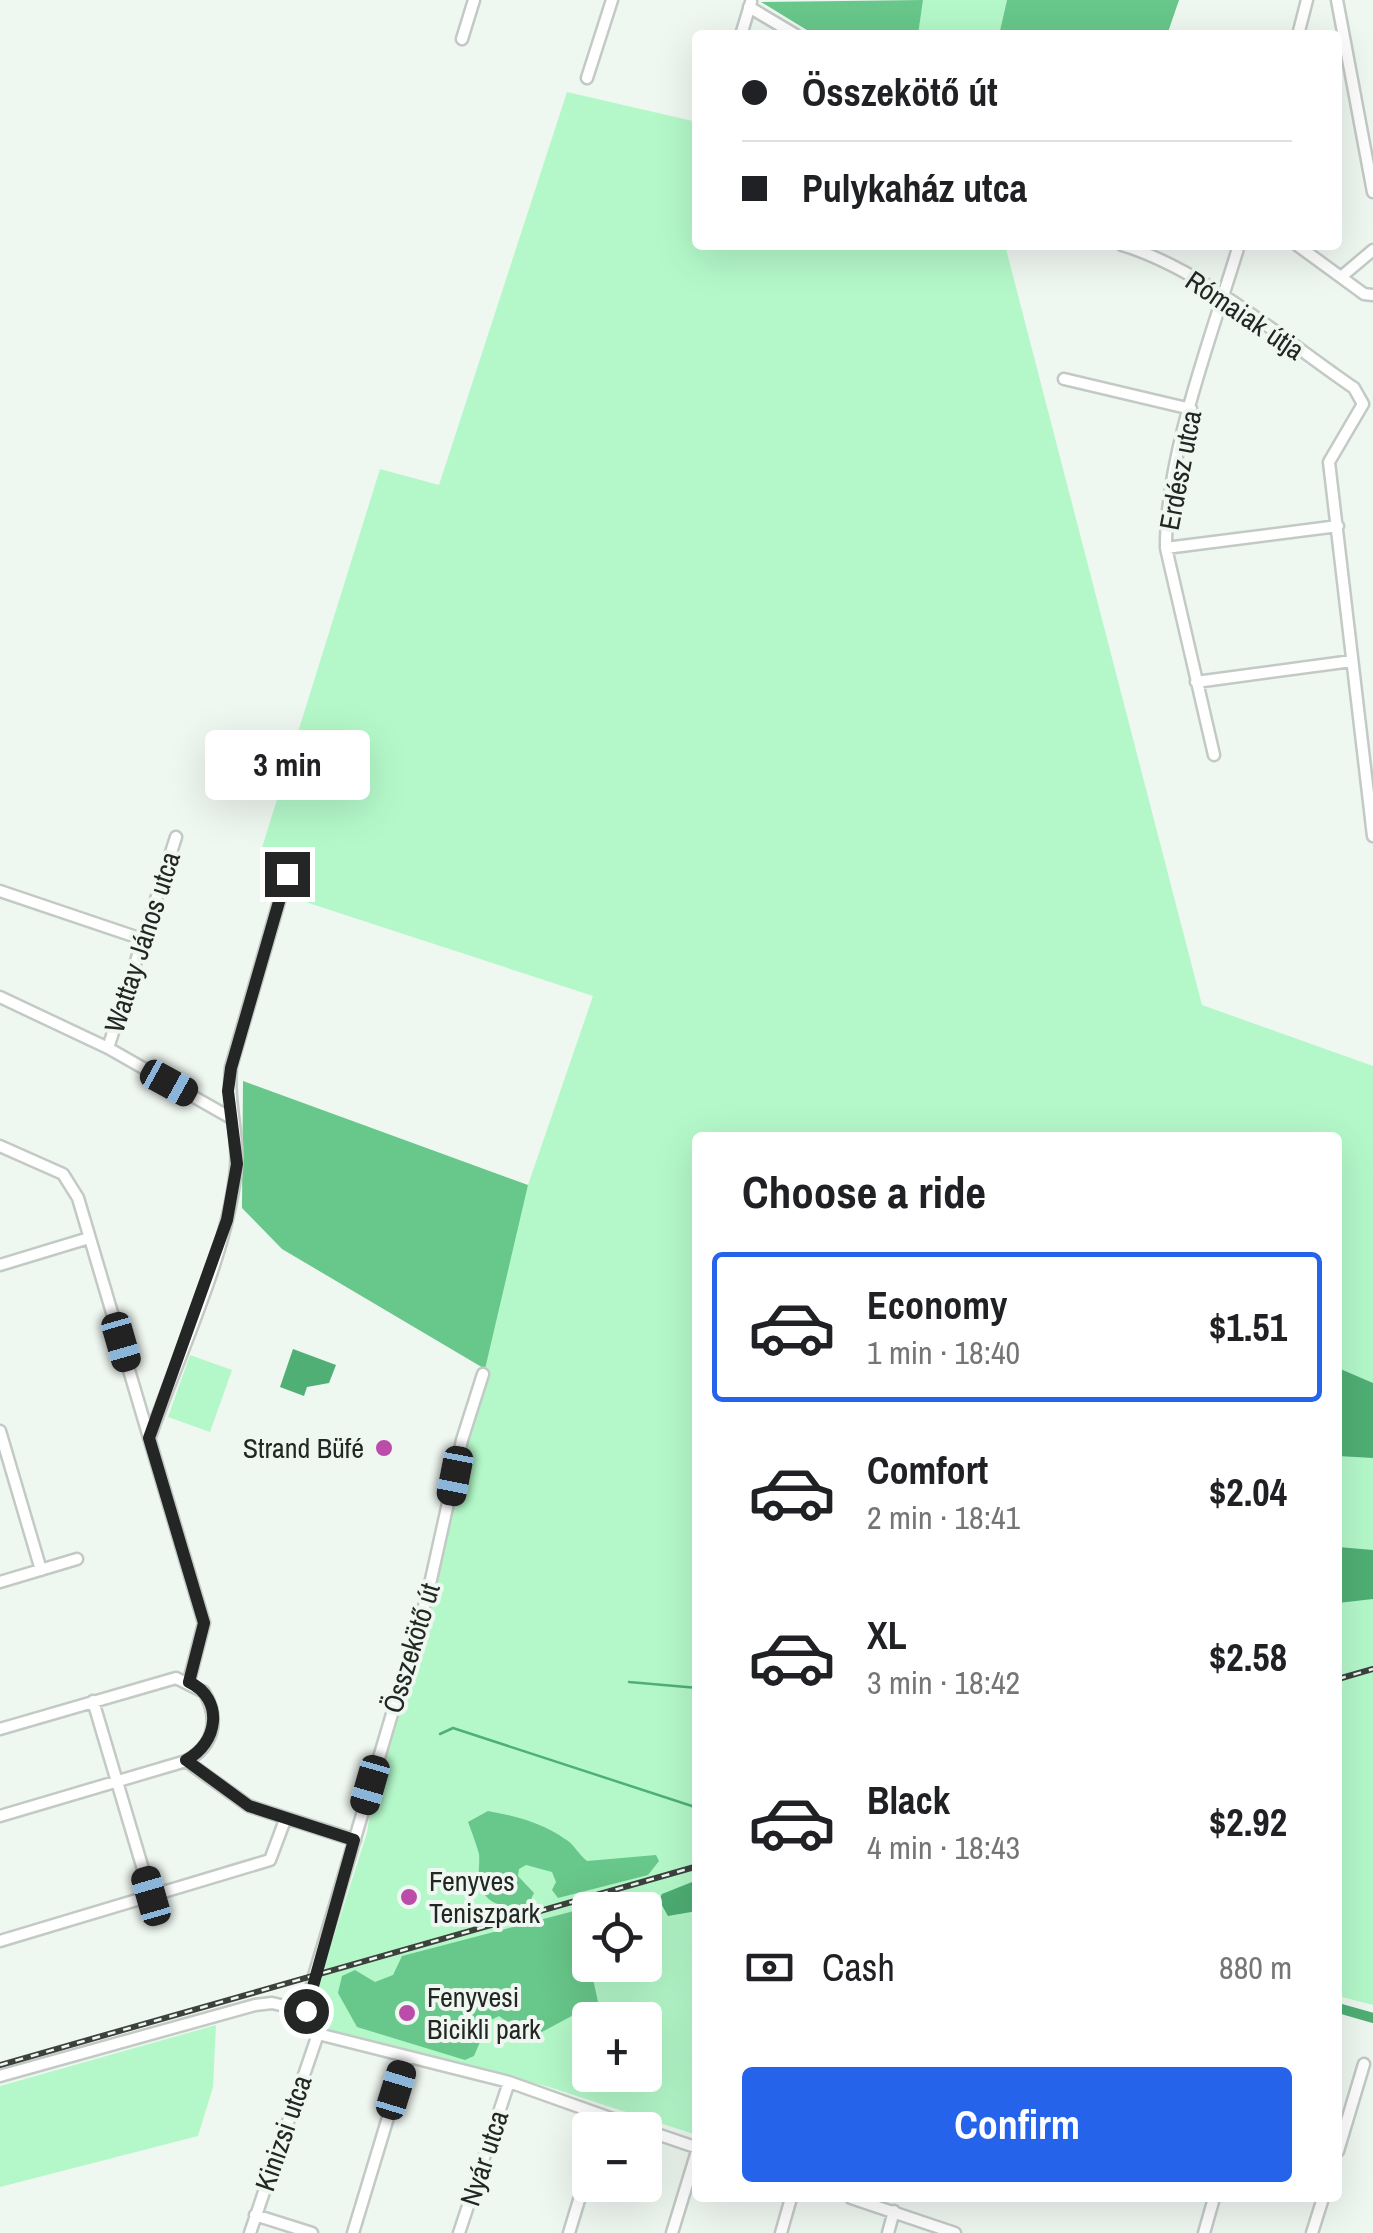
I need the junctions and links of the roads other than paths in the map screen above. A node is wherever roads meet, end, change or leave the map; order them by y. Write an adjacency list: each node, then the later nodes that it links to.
1 (474, 0): 9 (street)
2 (612, 0): 10 (street)
3 (1307, 0): 8 (street)
4 (1337, 0): 11 (street)
5 (750, 3): 6 (street); 7 (street)
6 (742, 30)
7 (789, 30)
8 (1299, 30)
9 (462, 39)
10 (587, 78)
11 (1373, 192)
12 (1139, 250): 18 (street, Rómaiak útja)
13 (1238, 250): 18 (street, Erdész utca)
14 (1305, 250): 16 (street)
15 (1373, 250): 16 (street)
16 (1341, 277): 17 (street)
17 (1368, 295)
18 (1223, 299): 20 (street, Erdész utca); 21 (street, Rómaiak útja)
19 (1064, 379): 20 (street)
20 (1191, 409): 22 (street, Erdész utca)
21 (1338, 526): 22 (street); 23 (street)
22 (1166, 548): 24 (street, Erdész utca)
23 (1352, 661): 24 (street); 27 (street)
24 (1196, 682): 25 (street, Erdész utca)
25 (1214, 755)
26 (176, 836): 30 (street, Wattay János utca)
27 (1373, 836)
28 (287, 874): 33 (street)
29 (0, 891): 30 (street)
30 (144, 940): 32 (street, Wattay János utca)
31 (0, 997): 32 (street)
32 (108, 1048): 33 (street)
33 (231, 1118): 39 (street)
34 (0, 1146): 35 (street)
35 (89, 1238): 36 (street); 39 (street)
36 (0, 1265)
37 (484, 1374): 50 (street, Összekötő út)
38 (0, 1431): 41 (street)
39 (149, 1438): 43 (street)
40 (77, 1559): 41 (street)
41 (41, 1570): 42 (street)
42 (0, 1582)
43 (189, 1682): 44 (street); 46 (street)
44 (94, 1701): 45 (street); 47 (street)
45 (0, 1729)
46 (186, 1760): 47 (street); 49 (street)
47 (117, 1780): 48 (street); 51 (street)
48 (0, 1816)
49 (285, 1820): 50 (street); 51 (street)
50 (354, 1840): 53 (street, Összekötő út)
51 (151, 1896): 52 (street)
52 (0, 1941)
53 (306, 2011): 54 (street); 57 (street)
54 (318, 2034): 55 (street); 70 (street, Kinizsi utca)
55 (406, 2058): 58 (street); 73 (street)
56 (1364, 2064): 61 (street)
57 (0, 2076)
58 (509, 2082): 59 (street); 74 (street, Nyár utca)
59 (593, 2112)
60 (662, 2136): 62 (street)
61 (1342, 2138)
62 (692, 2146)
63 (692, 2168): 76 (street)
64 (578, 2202): 75 (street)
65 (790, 2202): 77 (street)
66 (864, 2202): 69 (street)
67 (1213, 2202): 80 (street)
68 (1322, 2202): 81 (street)
69 (894, 2211): 78 (street); 79 (street)
70 (255, 2216): 71 (street, Kinizsi utca); 72 (street)
71 (250, 2233)
72 (312, 2233)
73 (353, 2233)
74 (459, 2233)
75 (569, 2233)
76 (672, 2233)
77 (781, 2233)
78 (888, 2233)
79 (954, 2233)
80 (1204, 2233)
81 (1312, 2233)

